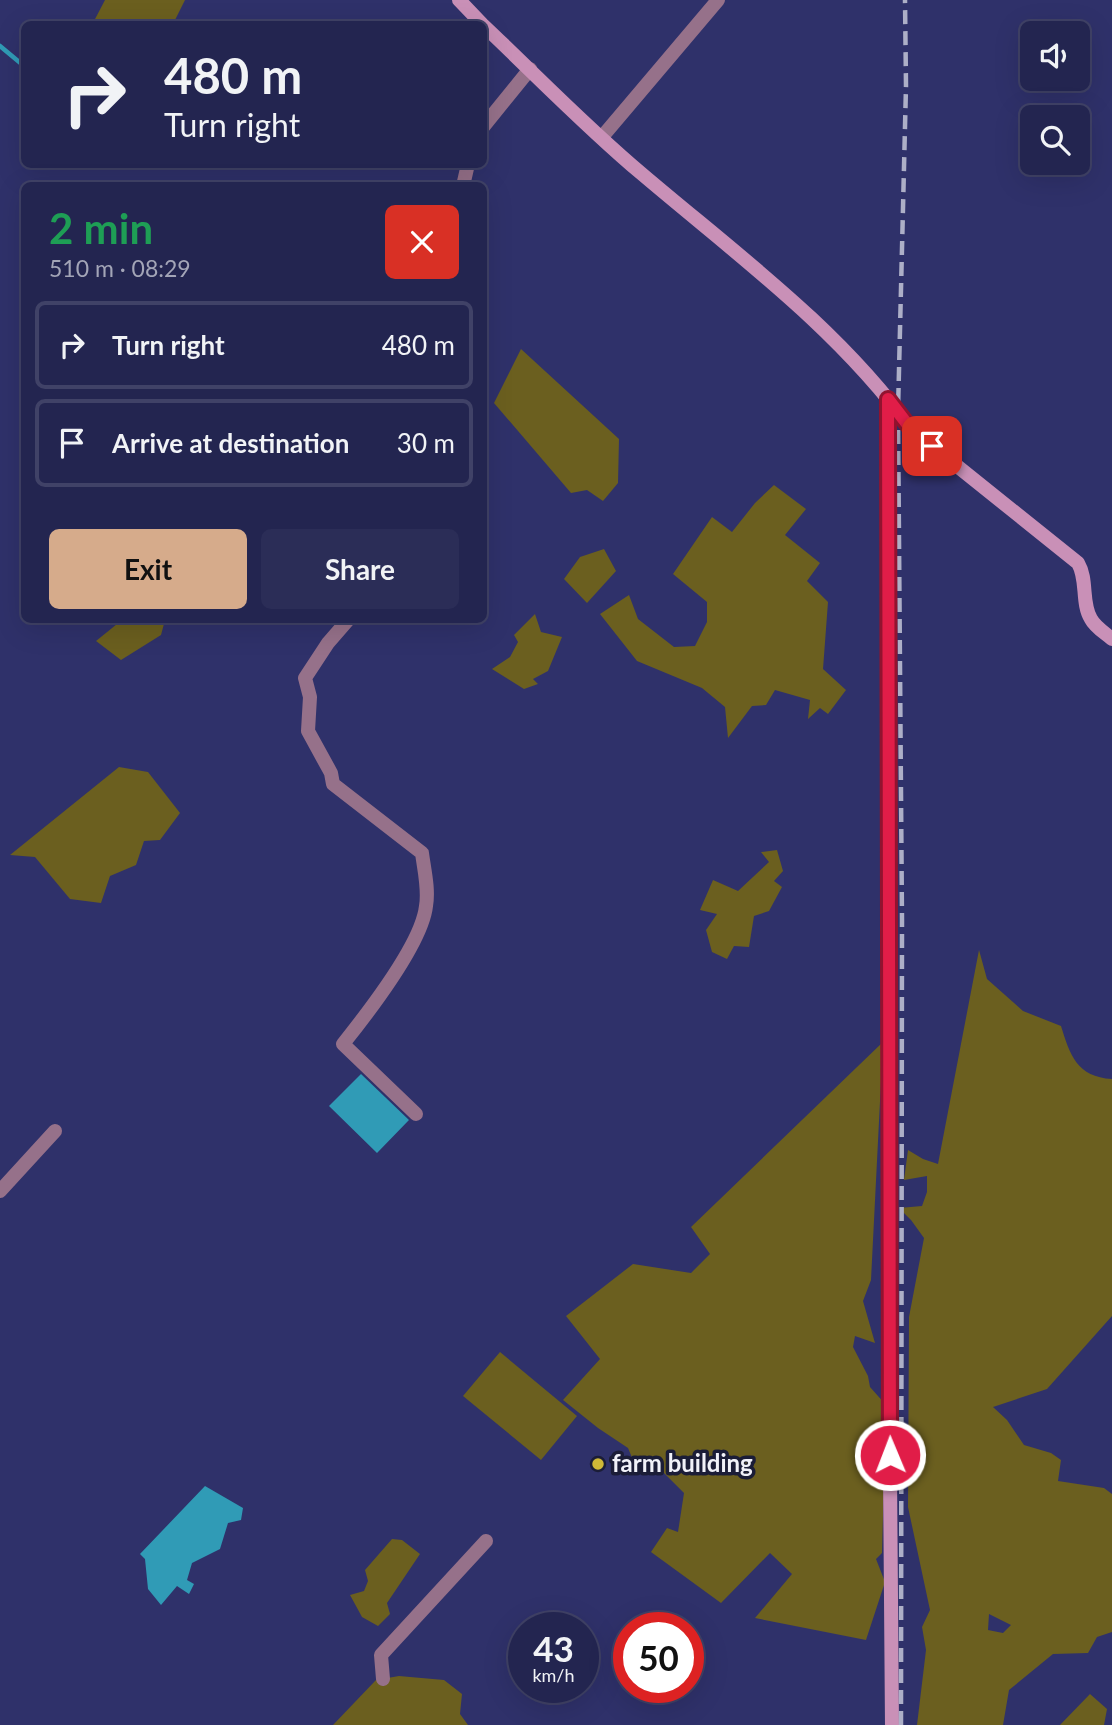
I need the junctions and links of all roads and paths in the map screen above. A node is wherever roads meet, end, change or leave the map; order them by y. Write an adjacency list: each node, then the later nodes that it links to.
1 (459, 0): 3 (main road)
2 (718, 0): 7 (street)
3 (478, 21)
4 (487, 30): 5 (main road)
5 (530, 69): 6 (street); 7 (main road)
6 (487, 122)
7 (602, 137): 8 (main road)
8 (888, 399): 10 (main road); 16 (main road)
9 (345, 623): 11 (street)
10 (1112, 639)
11 (416, 1114)
12 (55, 1131): 13 (street)
13 (0, 1191)
14 (486, 1541): 15 (street)
15 (383, 1679)
16 (892, 1725)

